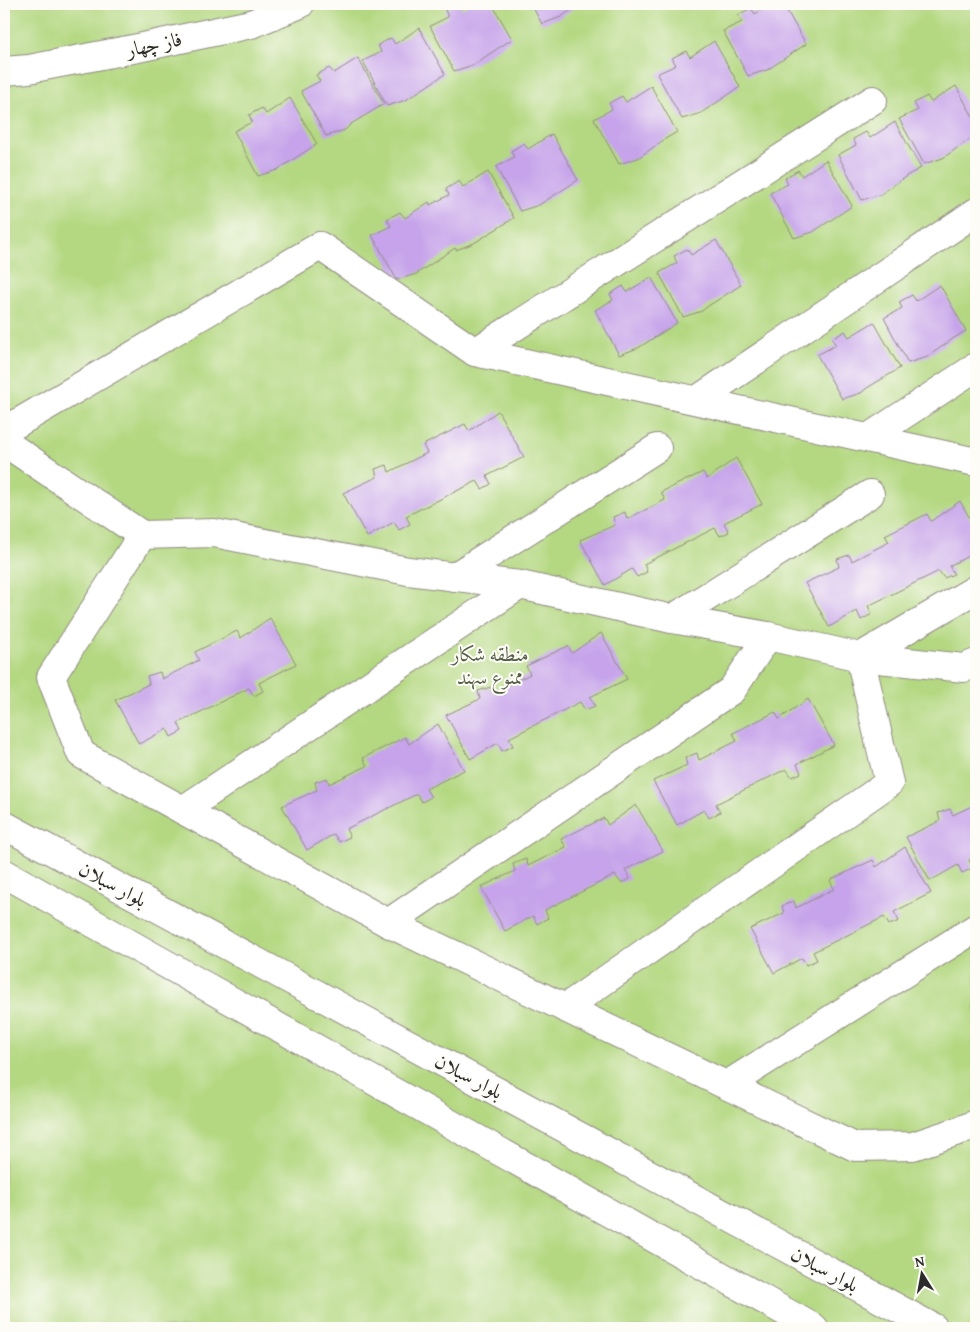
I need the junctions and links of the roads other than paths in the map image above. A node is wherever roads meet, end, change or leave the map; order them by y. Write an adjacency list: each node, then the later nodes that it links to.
1 (300, 4): 2 (street, فاز چهار)
2 (4, 71)
3 (873, 100): 5 (street)
4 (976, 212): 7 (street)
5 (475, 352): 7 (street); 8 (street)
6 (976, 367): 9 (street)
7 (697, 400): 9 (street)
8 (4, 431)
9 (868, 438): 12 (street)
10 (4, 442): 14 (street)
11 (657, 448): 15 (street)
12 (976, 462)
13 (870, 494): 18 (street)
14 (142, 536): 15 (street); 22 (street)
15 (454, 577): 16 (street)
16 (520, 585): 18 (street); 22 (street)
17 (976, 589): 20 (street)
18 (672, 619): 19 (street)
19 (768, 636): 20 (street); 25 (street)
20 (860, 657): 21 (street); 27 (street)
21 (976, 663)
22 (182, 810): 25 (street)
23 (4, 825): 31 (street, بلوار سبلان)
24 (4, 873): 30 (street)
25 (388, 922): 27 (street)
26 (976, 928): 28 (street)
27 (565, 1008): 28 (street)
28 (727, 1086): 29 (street)
29 (976, 1124)
30 (814, 1328)
31 (934, 1328)

